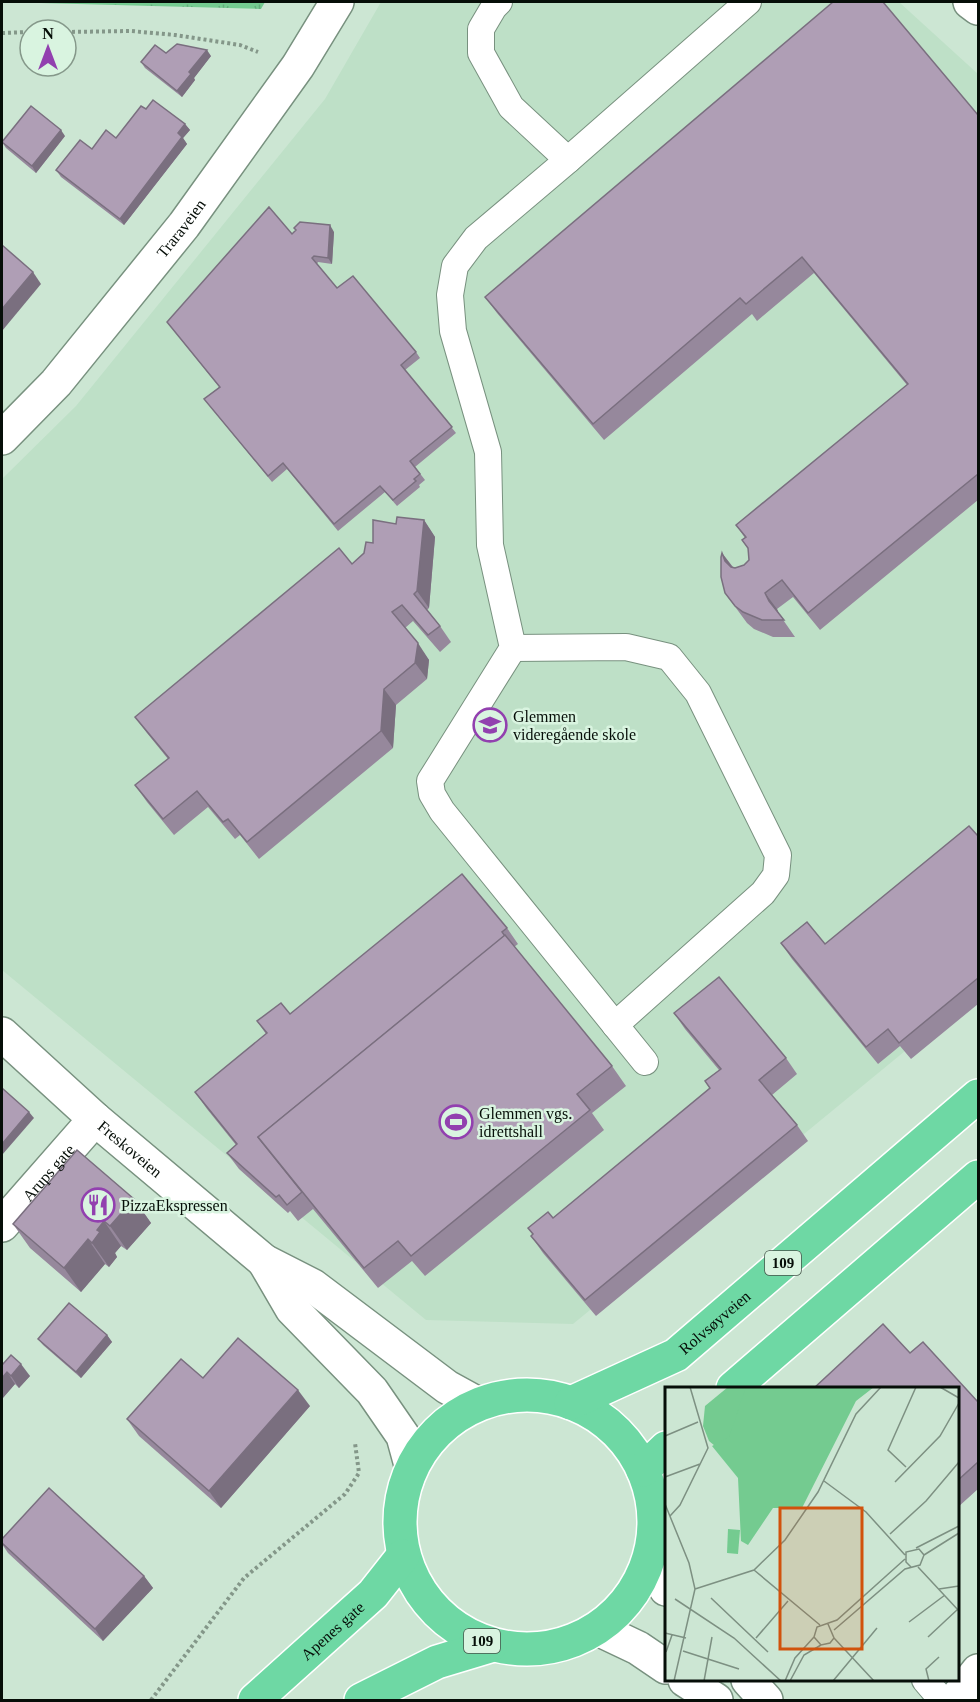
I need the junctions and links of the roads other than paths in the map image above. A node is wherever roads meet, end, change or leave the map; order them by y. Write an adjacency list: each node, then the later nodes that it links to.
1 (337, 2): 7 (street, Traraveien)
2 (499, 2): 6 (lane)
3 (748, 2): 6 (lane)
4 (970, 2): 5 (street)
5 (978, 8)
6 (568, 160): 8 (lane)
7 (2, 438)
8 (513, 648): 9 (lane); 9 (lane)
9 (615, 1024): 11 (lane)
10 (2, 1034): 13 (street, Freskoveien)
11 (645, 1062)
12 (978, 1096): 18 (main road, Rolvsøyveien / 109)
13 (95, 1119): 15 (street, Arups gate); 16 (street, Freskoveien)
14 (978, 1177): 17 (main road)
15 (2, 1225)
16 (264, 1261): 19 (street, Freskoveien); 21 (street, Freskoveien)
17 (735, 1387)
18 (571, 1403): 19 (main road, 109); 20 (main road, 109)
19 (478, 1404): 21 (main road, 109)
20 (655, 1459): 23 (main road, 109)
21 (411, 1465): 22 (main road, 109)
22 (403, 1556): 26 (main road, 109); 32 (main road, Apenes gate)
23 (649, 1559): 24 (street); 25 (main road, 109)
24 (665, 1587)
25 (598, 1629): 26 (main road, 109); 27 (street)
26 (490, 1646): 33 (main road, 109)
27 (665, 1666)
28 (978, 1671): 37 (street)
29 (686, 1681): 34 (street)
30 (749, 1681): 35 (street)
31 (926, 1681): 36 (lane)
32 (255, 1701)
33 (361, 1701)
34 (716, 1701)
35 (766, 1701)
36 (942, 1701)
37 (955, 1701)

